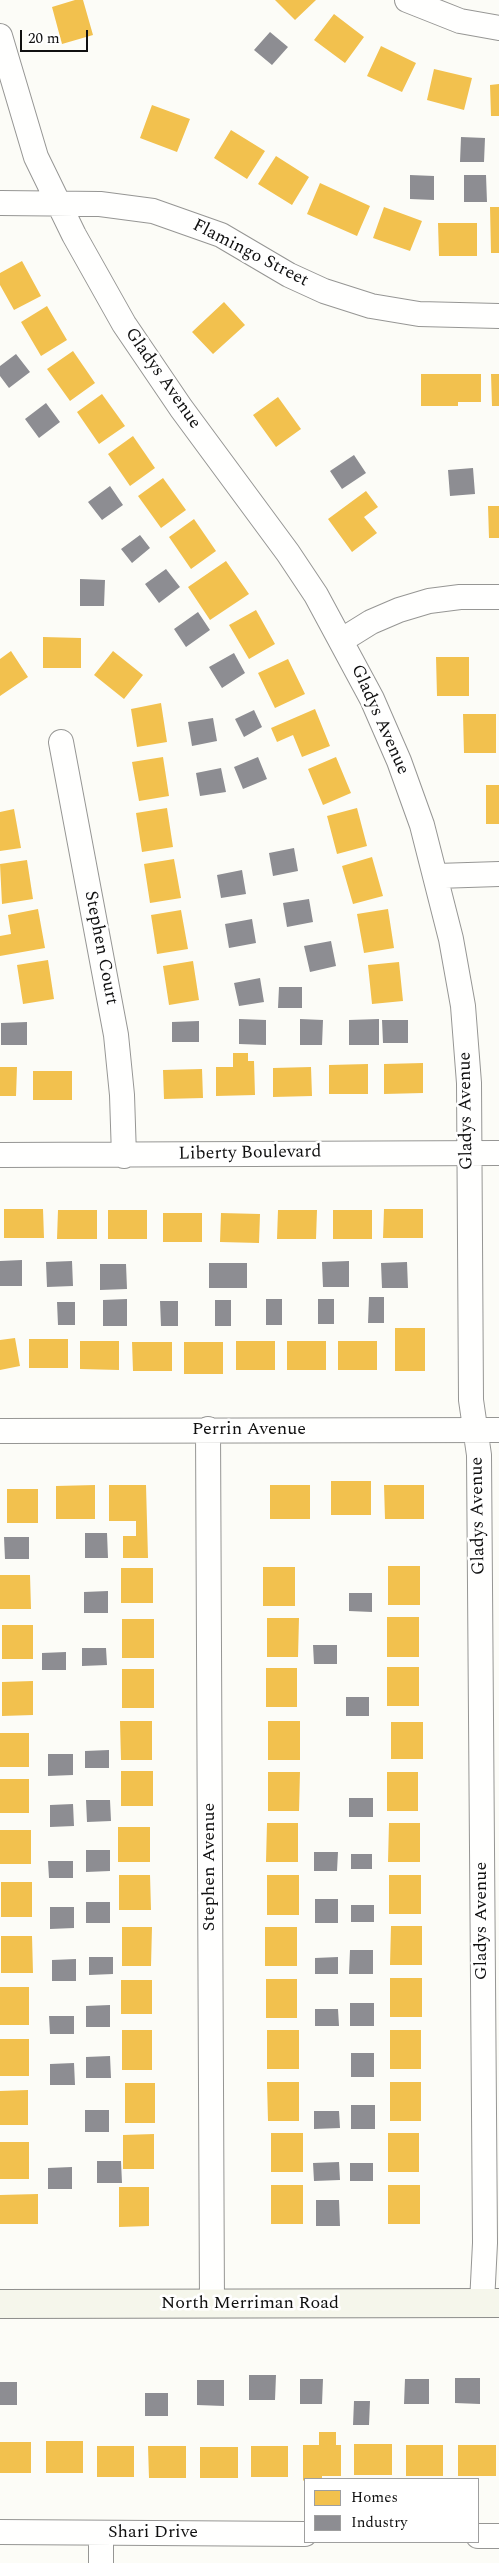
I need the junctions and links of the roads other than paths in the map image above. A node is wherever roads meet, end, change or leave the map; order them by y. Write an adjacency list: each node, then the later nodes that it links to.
1 (407, 0): 2 (street)
2 (499, 28)
3 (0, 36): 5 (street, Gladys Avenue)
4 (0, 203): 5 (street, Flamingo Street)
5 (60, 203): 6 (street, Flamingo Street); 8 (street, Gladys Avenue)
6 (499, 316)
7 (499, 597): 8 (street)
8 (342, 640): 11 (street, Gladys Avenue)
9 (61, 742): 15 (street, Stephen Court)
10 (499, 874): 11 (street)
11 (437, 876): 12 (street, Gladys Avenue)
12 (470, 1152): 13 (street, Liberty Boulevard); 15 (street, Liberty Boulevard); 17 (street, Gladys Avenue)
13 (499, 1153)
14 (0, 1155): 15 (street, Liberty Boulevard)
15 (124, 1156)
16 (208, 1429): 17 (street, Perrin Avenue); 19 (street, Perrin Avenue); 24 (street, Stephen Avenue)
17 (475, 1430): 18 (street, Perrin Avenue); 20 (street, Gladys Avenue)
18 (499, 1430)
19 (0, 1431)
20 (490, 1696): 21 (street, Gladys Avenue)
21 (491, 1970): 22 (street, Gladys Avenue)
22 (491, 2303): 24 (main road, North Merriman Road)
23 (0, 2304): 24 (main road, North Merriman Road)
24 (212, 2304)
25 (0, 2532): 26 (street, Shari Drive)
26 (101, 2533): 27 (street, Shari Drive); 30 (street)
27 (304, 2534)
28 (479, 2536): 29 (street)
29 (499, 2536)
30 (101, 2563)

